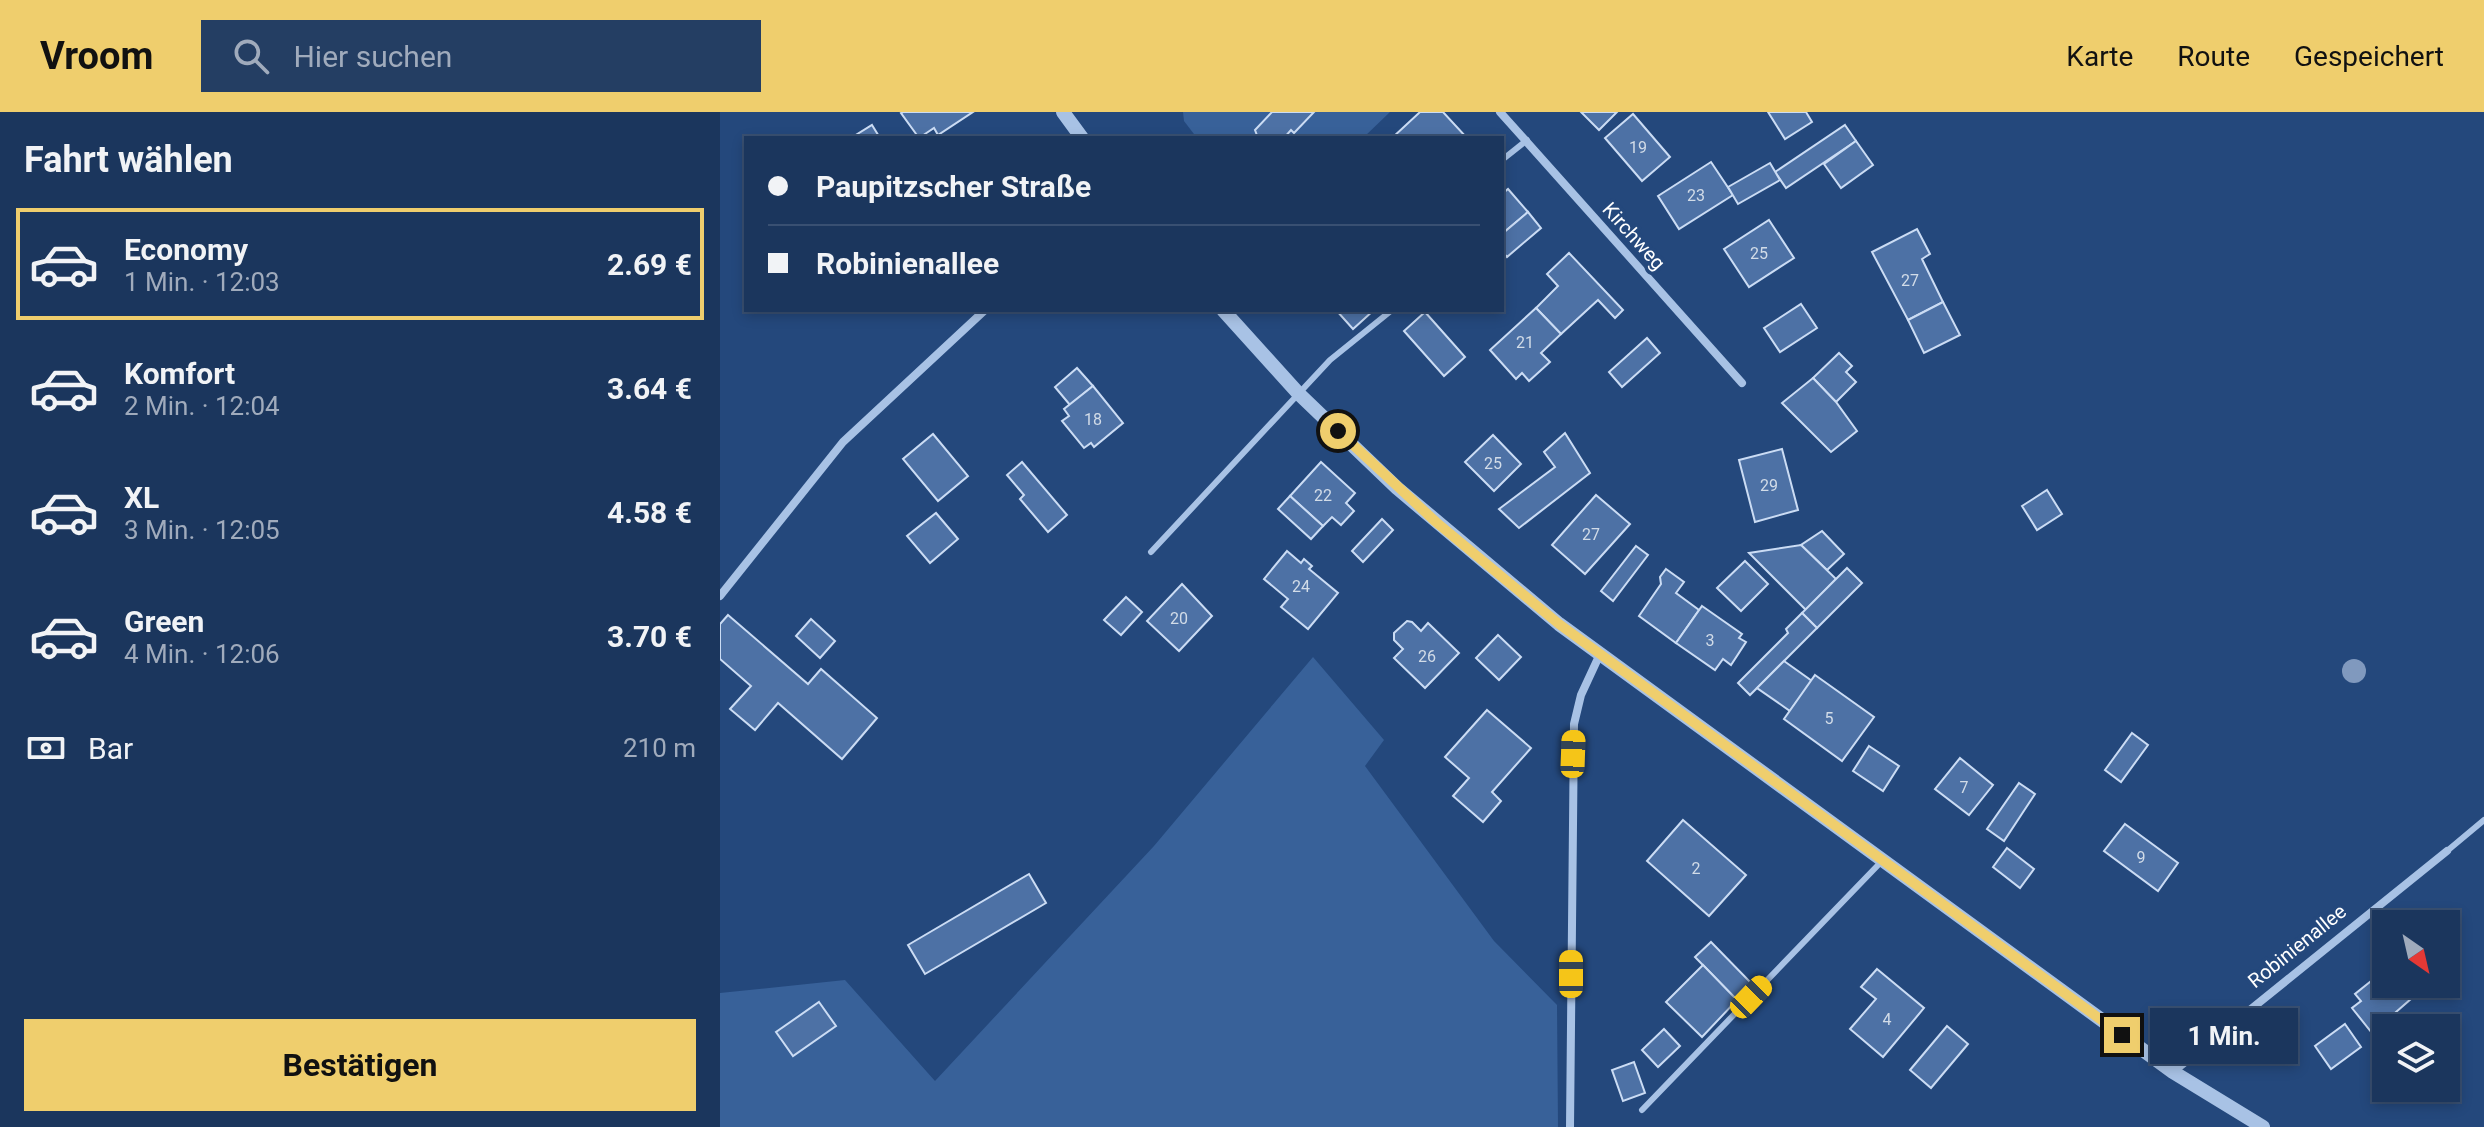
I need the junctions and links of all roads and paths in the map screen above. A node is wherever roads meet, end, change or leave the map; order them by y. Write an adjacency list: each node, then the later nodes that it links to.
1 (1063, 112): 3 (street)
2 (1500, 112): 4 (street, Kirchweg)
3 (1081, 136)
4 (1527, 140): 5 (lane); 9 (street, Kirchweg)
5 (1504, 158)
6 (983, 312): 12 (street)
7 (1225, 312): 10 (street)
8 (1390, 312): 10 (lane)
9 (1742, 383)
10 (1298, 393): 11 (lane); 13 (street)
11 (1151, 552)
12 (720, 596)
13 (1600, 654): 16 (street); 19 (street)
14 (2484, 820): 15 (lane)
15 (2447, 851): 17 (street, Robinienallee)
16 (1882, 861): 17 (street); 18 (lane)
17 (2173, 1072): 20 (street)
18 (1642, 1110)
19 (1570, 1127)
20 (2263, 1127)

